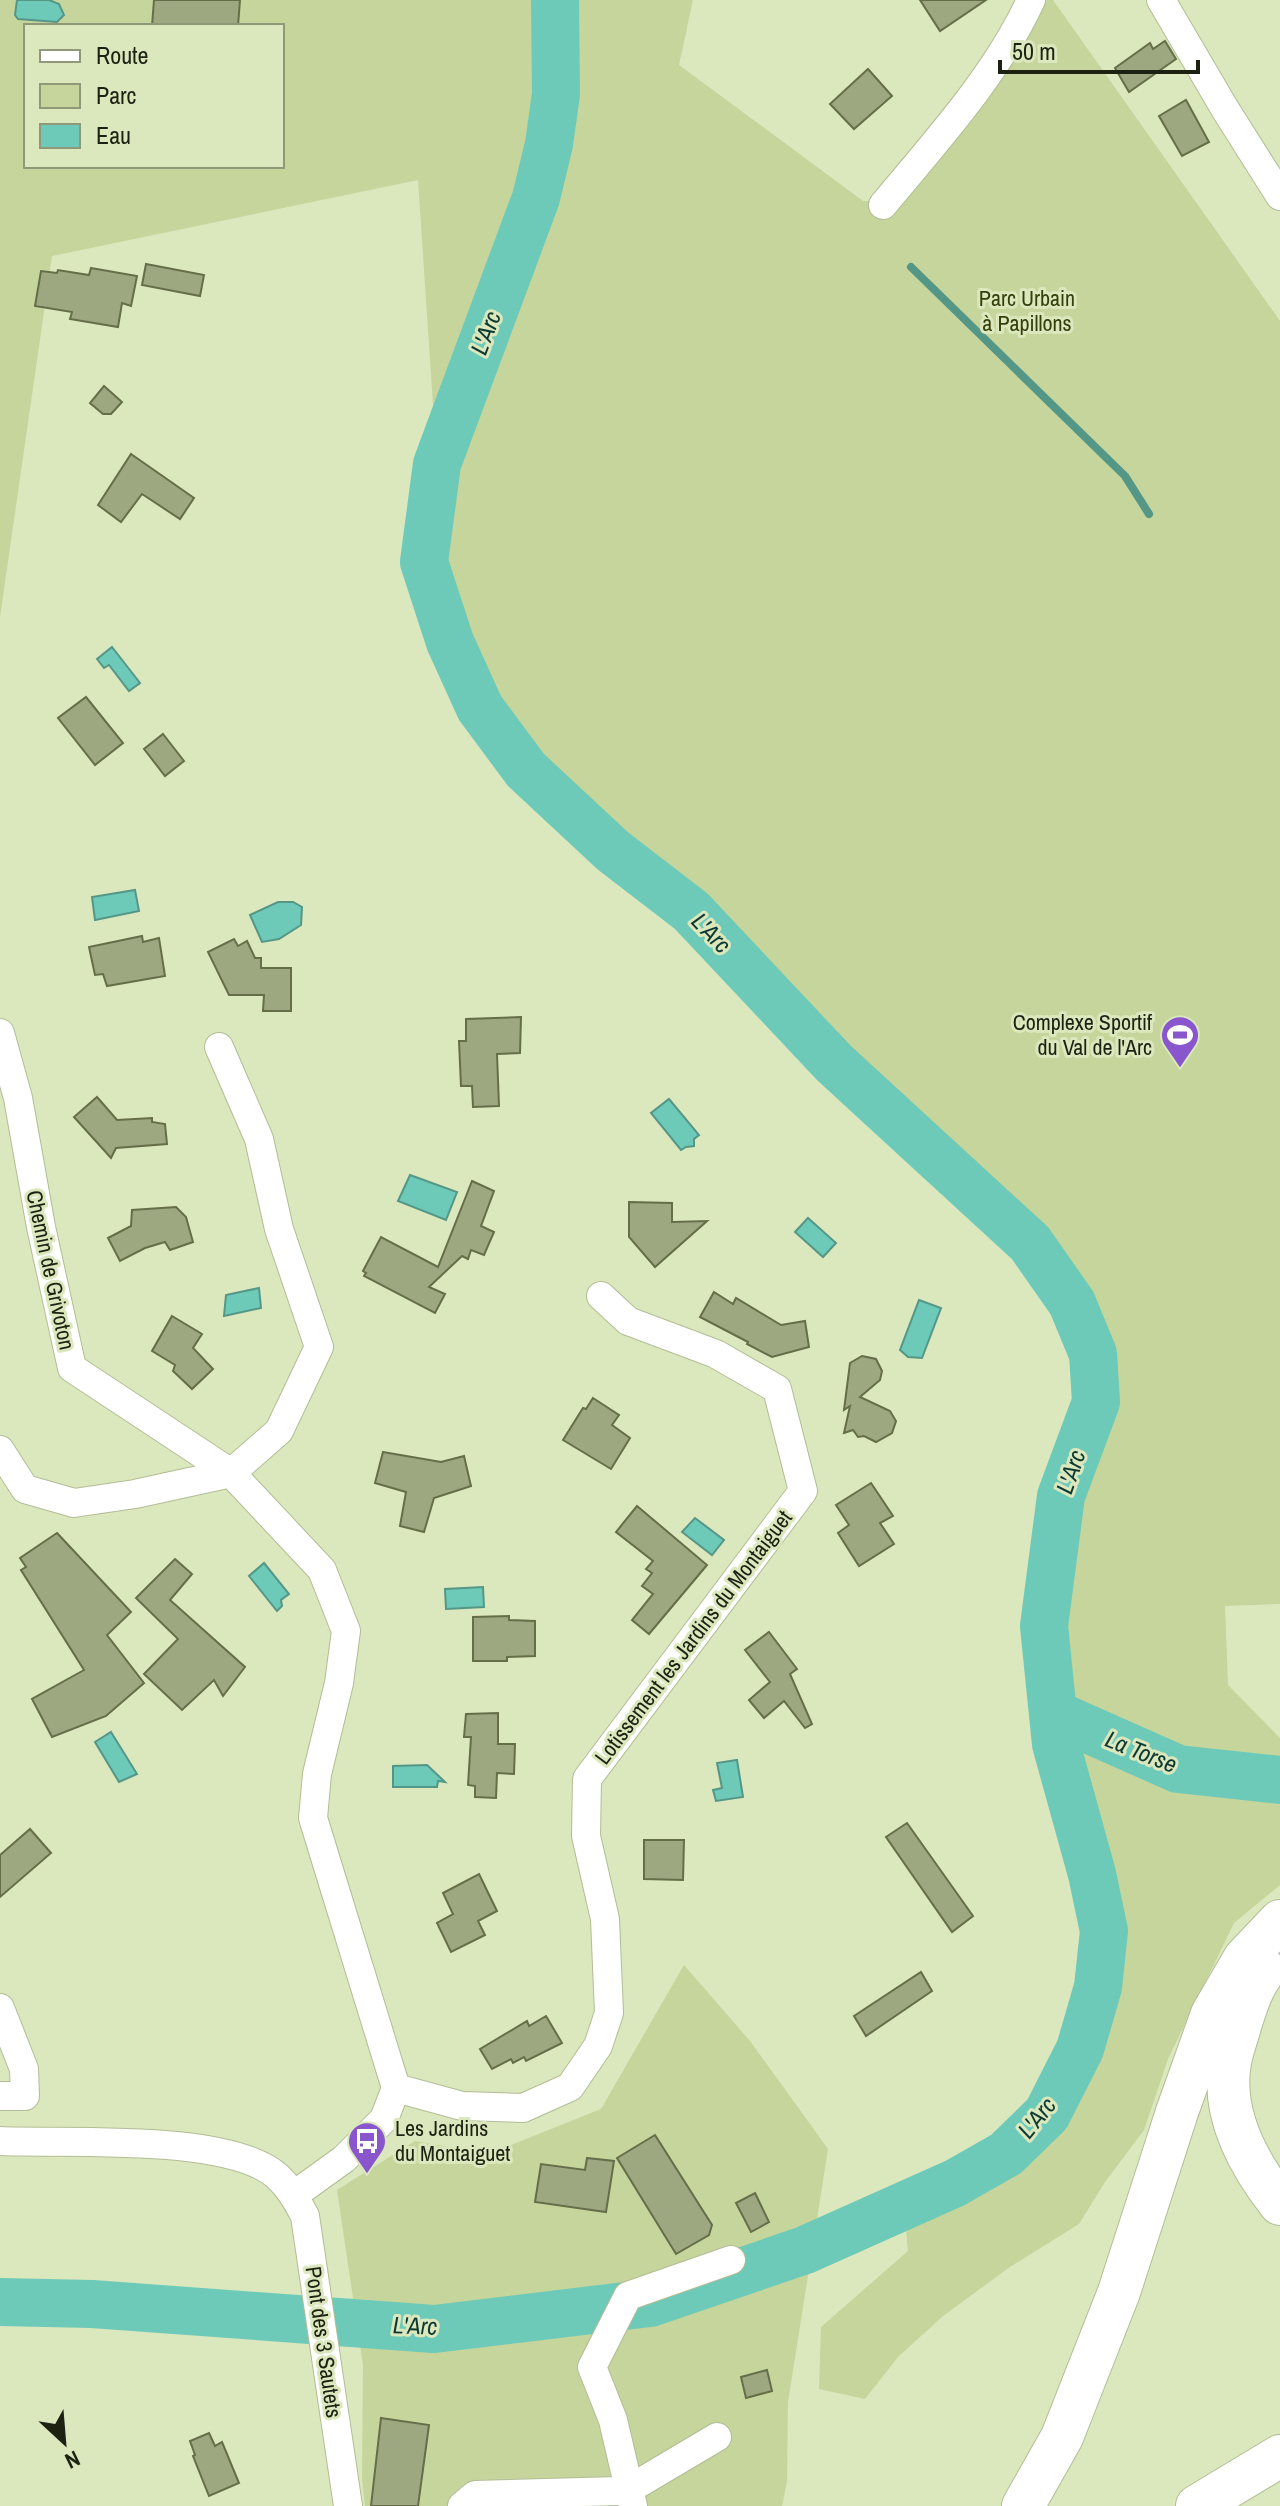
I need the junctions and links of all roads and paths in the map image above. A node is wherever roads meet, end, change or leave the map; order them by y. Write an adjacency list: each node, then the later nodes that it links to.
1 (1031, 0): 4 (street)
2 (1161, 0): 3 (street)
3 (1280, 196)
4 (883, 205)
5 (0, 1033): 9 (street, Chemin de Grivoton)
6 (219, 1047): 9 (street)
7 (601, 1296): 13 (street, Lotissement les Jardins du Montaiguet)
8 (0, 1450): 9 (street)
9 (231, 1473): 13 (street, Chemin de Grivoton)
10 (1280, 1921): 24 (highway)
11 (1280, 1952): 17 (highway)
12 (0, 2008): 14 (street)
13 (396, 2088): 16 (street)
14 (0, 2096)
15 (0, 2141): 16 (street)
16 (294, 2195): 22 (street, Pont des 3 Sautets)
17 (1280, 2204)
18 (731, 2260): 21 (street)
19 (717, 2437): 21 (street)
20 (1280, 2456): 25 (highway)
21 (632, 2497): 23 (street)
22 (348, 2506)
23 (462, 2506)
24 (1023, 2506)
25 (1197, 2506)

